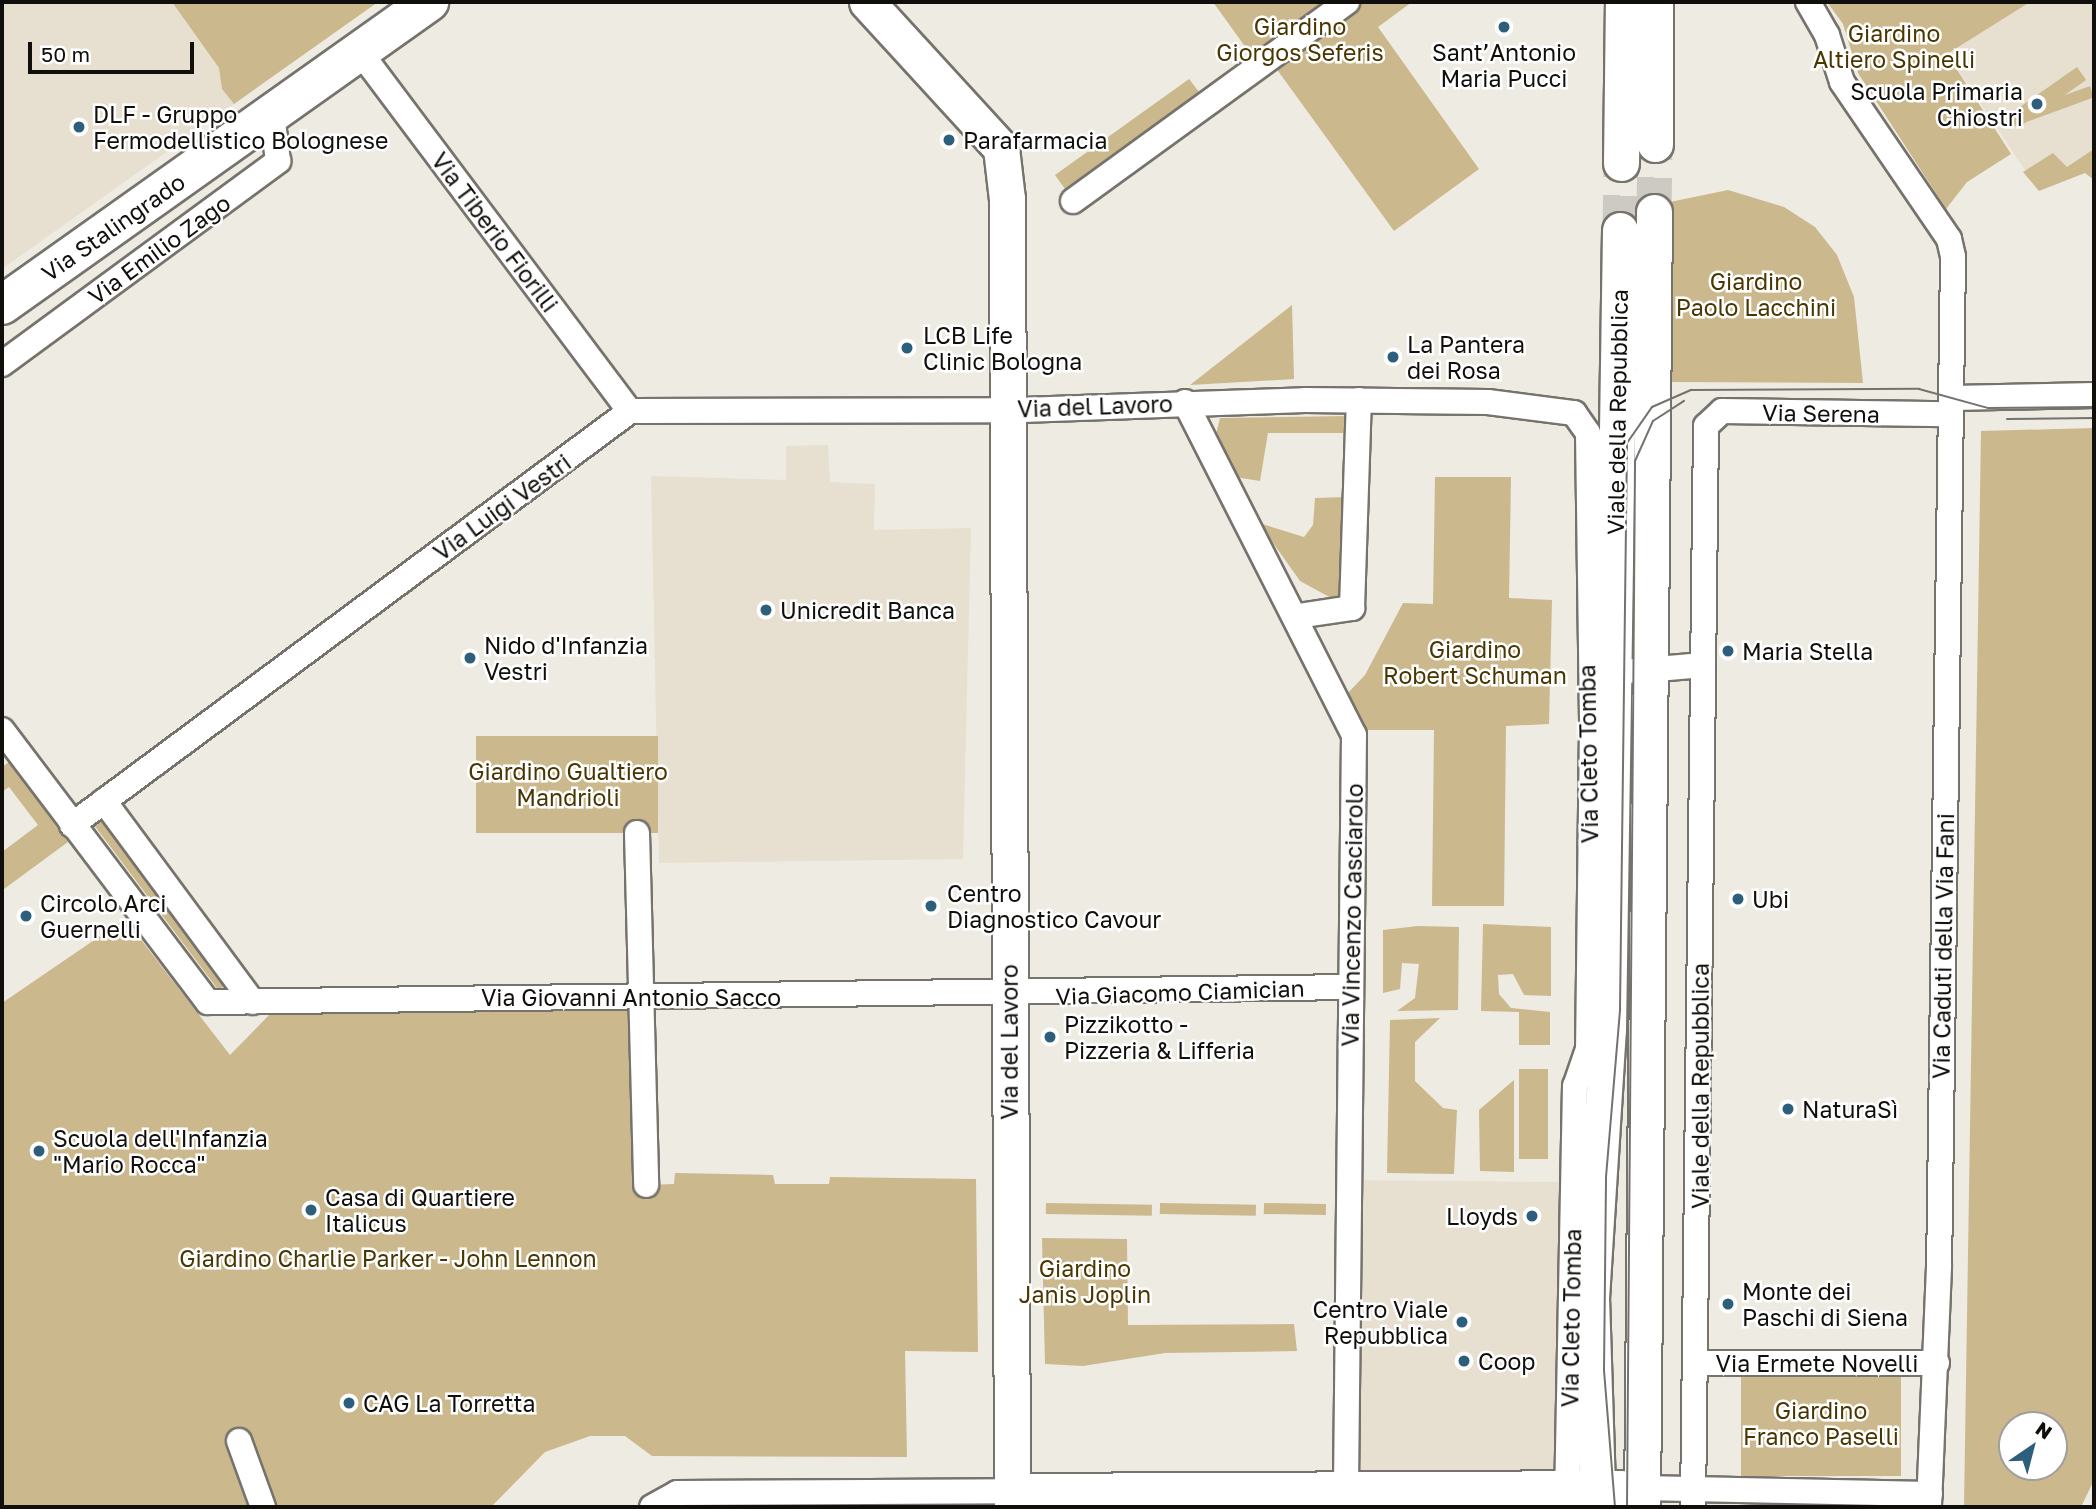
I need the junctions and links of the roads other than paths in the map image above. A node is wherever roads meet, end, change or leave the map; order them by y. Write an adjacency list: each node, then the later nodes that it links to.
1 (429, 2): 7 (main road, Via Stalingrado)
2 (867, 2): 20 (main road, Via del Lavoro)
3 (1347, 2): 11 (street)
4 (1623, 2): 10 (main road)
5 (1656, 2): 9 (main road)
6 (1808, 2): 19 (street, Via Caduti della Via Fani)
7 (360, 52): 8 (main road, Via Stalingrado); 21 (street, Via Tiberio Fiorilli)
8 (275, 131): 14 (main road, Via Stalingrado); 15 (street, Via Emilio Zago)
9 (1655, 144)
10 (1621, 163)
11 (1073, 201)
12 (1654, 212): 13 (main road, Viale della Repubblica)
13 (1652, 298): 25 (main road, Viale della Repubblica); 26 (main road, Viale della Repubblica)
14 (2, 305)
15 (2, 364)
16 (2094, 395): 19 (street, Via Serena)
17 (1359, 400): 18 (street, Via Cleto Tomba); 23 (street); 25 (street, Via Cleto Tomba)
18 (1185, 402): 20 (street, Via del Lavoro); 23 (street, Via Vincenzo Casciarolo)
19 (1950, 406): 22 (street, Via Serena); 37 (street, Via Caduti della Via Fani)
20 (1004, 409): 21 (street); 33 (main road, Via del Lavoro)
21 (630, 411): 28 (street, Via Luigi Vestri)
22 (1706, 432): 24 (street, Viale della Repubblica)
23 (1298, 616): 31 (street, Via Vincenzo Casciarolo)
24 (1703, 665): 26 (street); 36 (street, Viale della Repubblica)
25 (1599, 670): 26 (street); 40 (main road, Viale della Repubblica)
26 (1648, 671): 41 (main road, Viale della Repubblica)
27 (2, 730): 29 (street)
28 (104, 801): 29 (street, Via Luigi Vestri); 34 (street)
29 (72, 825): 34 (street, Via Giovanni Antonio Sacco)
30 (638, 833): 32 (street)
31 (1351, 987): 33 (street, Via Giacomo Ciamician); 39 (street, Via Vincenzo Casciarolo)
32 (640, 996): 33 (street, Via Giovanni Antonio Sacco); 34 (street, Via Giovanni Antonio Sacco); 35 (street)
33 (1009, 996): 42 (main road, Via del Lavoro)
34 (253, 1002)
35 (646, 1185)
36 (1698, 1363): 37 (street, Via Ermete Novelli); 43 (street, Viale della Repubblica)
37 (1937, 1363): 44 (street, Via Caduti della Via Fani)
38 (239, 1441): 45 (street)
39 (1346, 1489): 40 (main road); 42 (main road)
40 (1589, 1494): 41 (main road)
41 (1642, 1498): 43 (street)
42 (1012, 1499): 46 (street)
43 (1693, 1499): 44 (street)
44 (1930, 1501)
45 (263, 1507)
46 (652, 1507)

